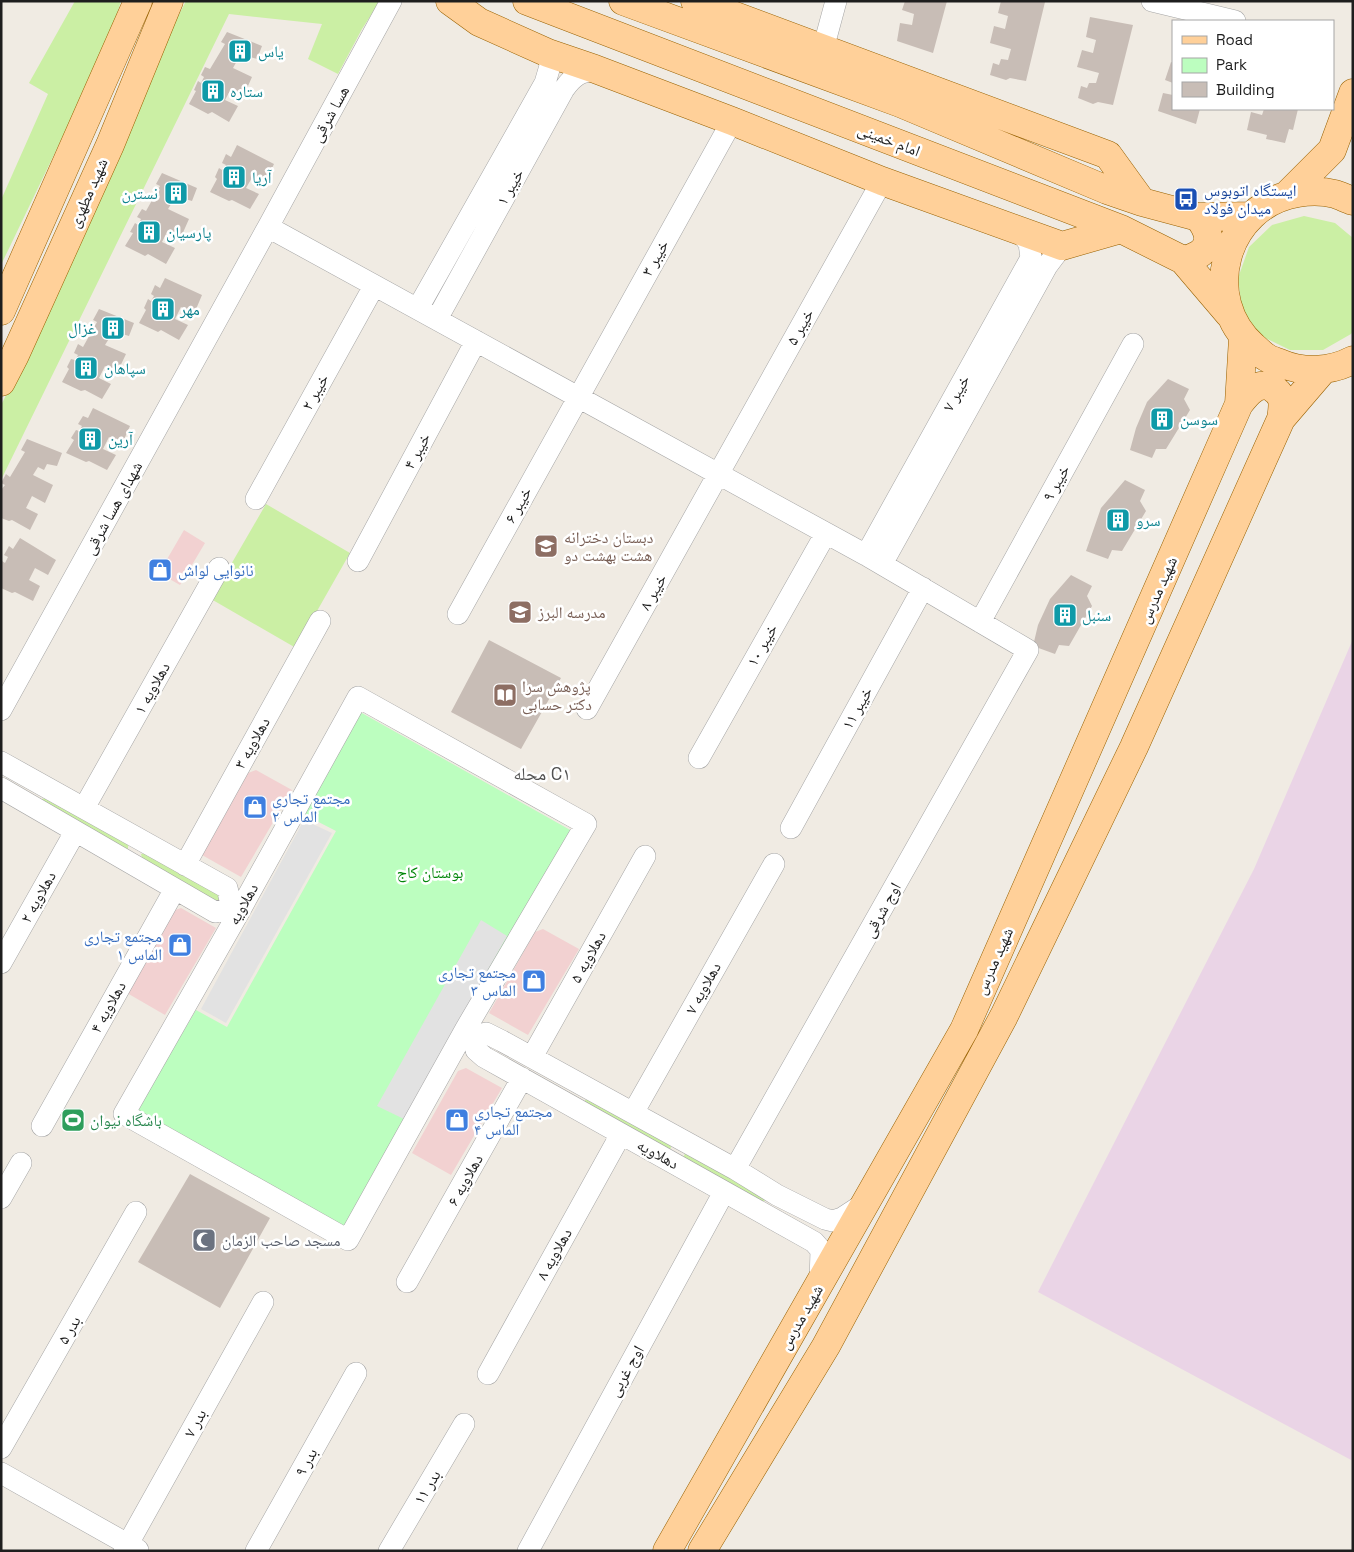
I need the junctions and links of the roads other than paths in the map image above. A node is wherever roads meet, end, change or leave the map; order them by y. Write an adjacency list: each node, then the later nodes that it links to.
1 (138, 1): 32 (main road, شهید مطهری)
2 (391, 1): 26 (street, هسا شرقی)
3 (450, 1): 12 (main road)
4 (526, 1): 27 (main road, امام خمینی)
5 (623, 1): 23 (main road)
6 (695, 1): 11 (main road)
7 (836, 1): 11 (street)
8 (1152, 1): 10 (street)
9 (166, 3): 40 (main road, شهید مطهری)
10 (1231, 20)
11 (823, 49): 23 (main road)
12 (548, 62): 13 (main road); 14 (street); 21 (street, خیبر ۱)
13 (595, 69): 14 (street); 16 (main road)
14 (569, 82): 21 (street, خیبر ۱)
15 (1353, 93): 17 (main road)
16 (732, 121): 18 (main road); 41 (street, خیبر ۳)
17 (1332, 150): 19 (main road); 20 (main road)
18 (882, 181): 28 (main road); 44 (street, خیبر ۵)
19 (1353, 182)
20 (1287, 195): 22 (main road); 24 (main road)
21 (494, 196): 31 (street, خیبر ۱); 34 (street, خیبر ۱)
22 (1353, 201)
23 (1142, 202): 25 (main road)
24 (1251, 216): 25 (main road); 33 (main road)
25 (1198, 217): 29 (main road)
26 (268, 227): 30 (street); 55 (street, شهدای هسا شرقی)
27 (1121, 229): 28 (main road); 29 (main road, امام خمینی)
28 (1047, 257): 47 (street, خیبر ۷)
29 (1183, 260): 33 (main road, امام خمینی)
30 (374, 286): 31 (street); 45 (street, خیبر ۲)
31 (418, 308): 34 (street)
32 (1, 311)
33 (1230, 314): 35 (main road)
34 (437, 319): 36 (street)
35 (1243, 338): 39 (main road); 42 (main road, شهید مدرس)
36 (476, 341): 41 (street); 48 (street, خیبر ۴)
37 (1133, 344): 53 (street, خیبر ۹)
38 (1353, 360): 39 (main road)
39 (1323, 370): 43 (main road, شهید مدرس)
40 (1, 382)
41 (578, 396): 44 (street); 51 (street, خیبر ۶)
42 (1239, 404): 43 (main road); 87 (main road, شهید مدرس)
43 (1281, 419): 103 (main road, شهید مدرس)
44 (719, 474): 46 (street); 54 (street, خیبر ۸)
45 (256, 499)
46 (826, 533): 47 (street); 56 (street, خیبر ۱۰)
47 (874, 559): 50 (street)
48 (358, 561)
49 (219, 568): 61 (street, دهلاویه ۱)
50 (923, 588): 53 (street); 62 (street, خیبر ۱۱)
51 (458, 614)
52 (320, 621): 68 (street, دهلاویه ۳)
53 (980, 622): 83 (street, اوج شرقی)
54 (587, 709)
55 (1, 710)
56 (699, 758)
57 (1, 762): 58 (street, دهلاویه)
58 (36, 782): 60 (street); 61 (street, دهلاویه)
59 (1, 788): 60 (street, دهلاویه)
60 (24, 801): 63 (street, دهلاویه)
61 (84, 808): 64 (street, دهلاویه)
62 (791, 828)
63 (75, 832): 66 (street, دهلاویه); 71 (street, دهلاویه ۲)
64 (139, 839): 66 (street); 68 (street, دهلاویه)
65 (645, 856): 73 (street, دهلاویه ۵)
66 (126, 861): 69 (street, دهلاویه)
67 (774, 864): 77 (street, دهلاویه ۷)
68 (185, 865): 70 (street, دهلاویه)
69 (175, 889): 70 (street, دهلاویه); 78 (street, دهلاویه ۴)
70 (236, 910): 72 (street, دهلاویه); 72 (street, دهلاویه)
71 (1, 963)
72 (470, 1033): 73 (street, دهلاویه); 74 (street, دهلاویه)
73 (532, 1057): 75 (street, دهلاویه)
74 (522, 1078): 76 (street, دهلاویه); 90 (street, دهلاویه ۶)
75 (581, 1084): 76 (street); 77 (street, دهلاویه)
76 (568, 1104): 79 (street, دهلاویه)
77 (633, 1113): 80 (street, دهلاویه)
78 (42, 1126)
79 (621, 1134): 81 (street, دهلاویه); 94 (street, دهلاویه ۸)
80 (684, 1141): 81 (street); 83 (street, دهلاویه)
81 (670, 1161): 84 (street, دهلاویه)
82 (21, 1163): 86 (street)
83 (735, 1169): 85 (street, دهلاویه)
84 (724, 1192): 89 (street, دهلاویه); 101 (street, اوج غربی)
85 (777, 1195): 87 (street, دهلاویه); 89 (street)
86 (1, 1198)
87 (866, 1203): 91 (main road, شهید مدرس)
88 (136, 1212): 96 (street, بدر ۵)
89 (762, 1213): 91 (street, دهلاویه)
90 (407, 1282)
91 (820, 1284): 102 (main road, شهید مدرس)
92 (263, 1302): 98 (street, بدر ۷)
93 (356, 1373): 99 (street, بدر ۹)
94 (488, 1374)
95 (464, 1424): 100 (street, بدر ۱۱)
96 (1, 1448)
97 (1, 1473): 98 (street)
98 (130, 1548)
99 (256, 1551)
100 (389, 1551)
101 (528, 1551)
102 (667, 1551)
103 (702, 1551)

